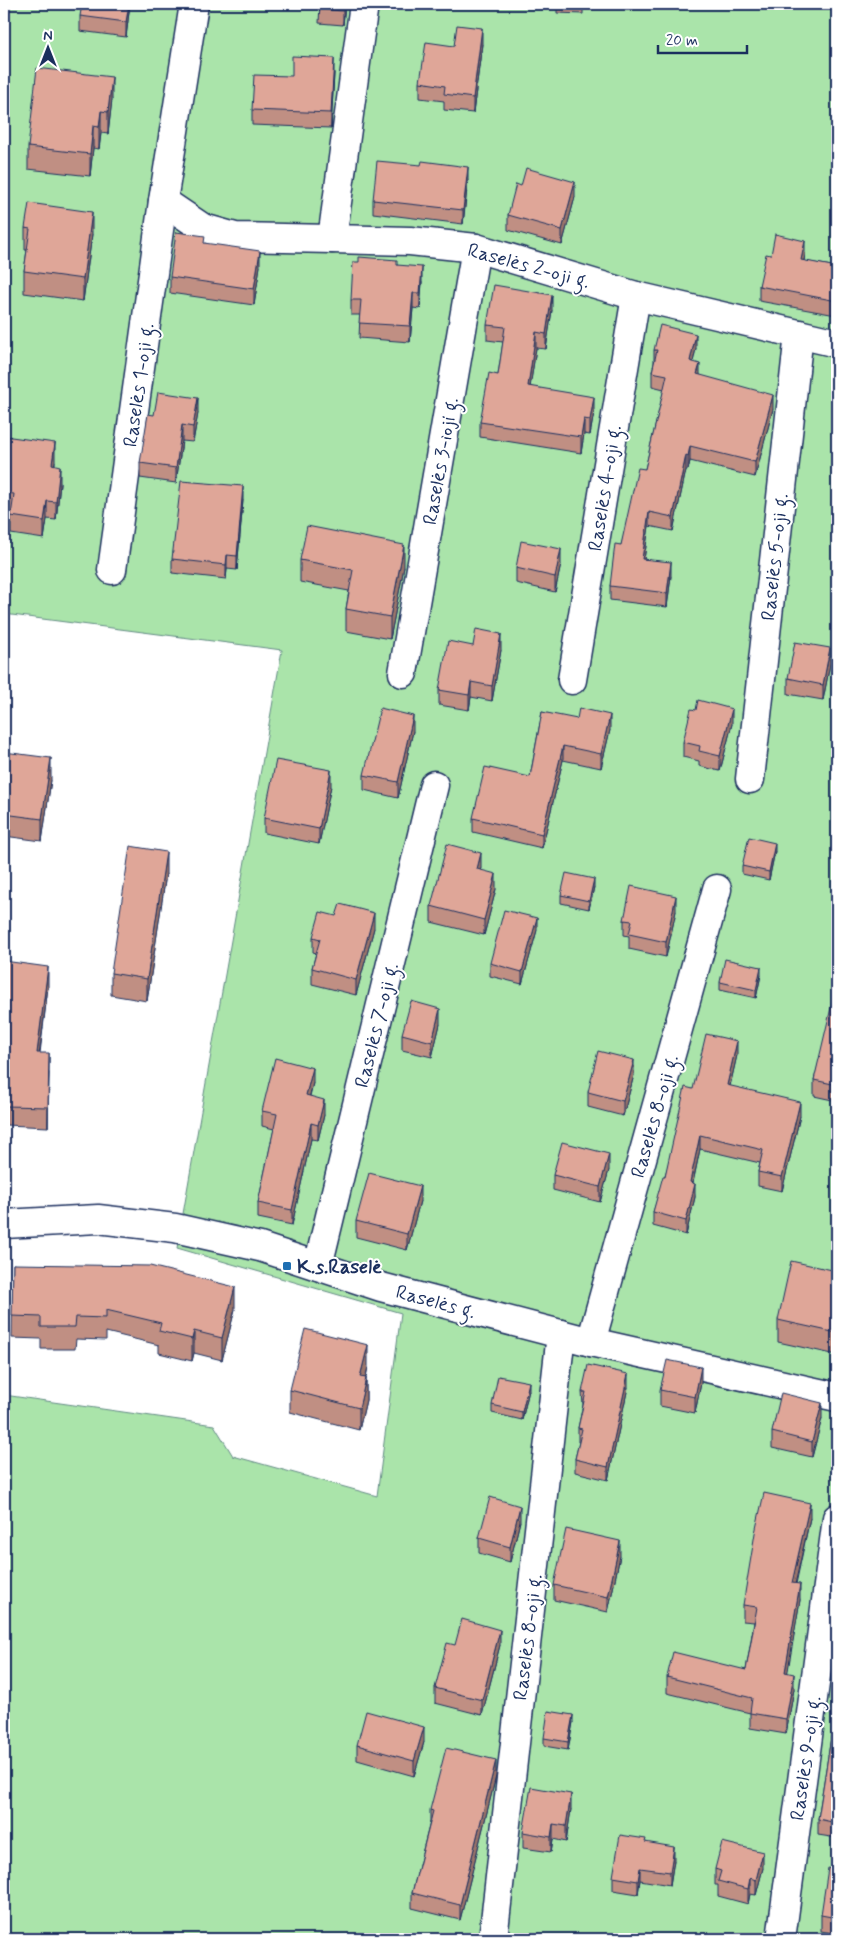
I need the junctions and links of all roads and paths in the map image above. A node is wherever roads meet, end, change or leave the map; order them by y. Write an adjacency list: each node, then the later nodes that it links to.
1 (194, 4): 3 (street, Raselės 1-oji g.)
2 (364, 4): 4 (street)
3 (163, 201): 4 (street, Raselės 2-oji g.); 9 (street, Raselės 1-oji g.)
4 (332, 239): 5 (street, Raselės 2-oji g.)
5 (476, 248): 6 (street, Raselės 2-oji g.); 10 (street, Raselės 3-ioji g.)
6 (636, 296): 7 (street, Raselės 2-oji g.); 11 (street, Raselės 4-oji g.)
7 (799, 334): 8 (street, Raselės 2-oji g.); 12 (street, Raselės 5-oji g.)
8 (837, 343)
9 (112, 570)
10 (403, 674)
11 (572, 680)
12 (750, 779)
13 (434, 785): 16 (street, Raselės 7-oji g.)
14 (717, 889): 18 (street, Raselės 8-oji g.)
15 (4, 1224): 16 (street, Raselės g.)
16 (318, 1266): 17 (street, Raselės g.)
17 (562, 1334): 18 (street, Raselės g.); 21 (street, Raselės 8-oji g.)
18 (591, 1342): 19 (street, Raselės g.)
19 (837, 1397)
20 (837, 1518): 22 (street, Raselės 9-oji g.)
21 (492, 1939)
22 (781, 1939)

